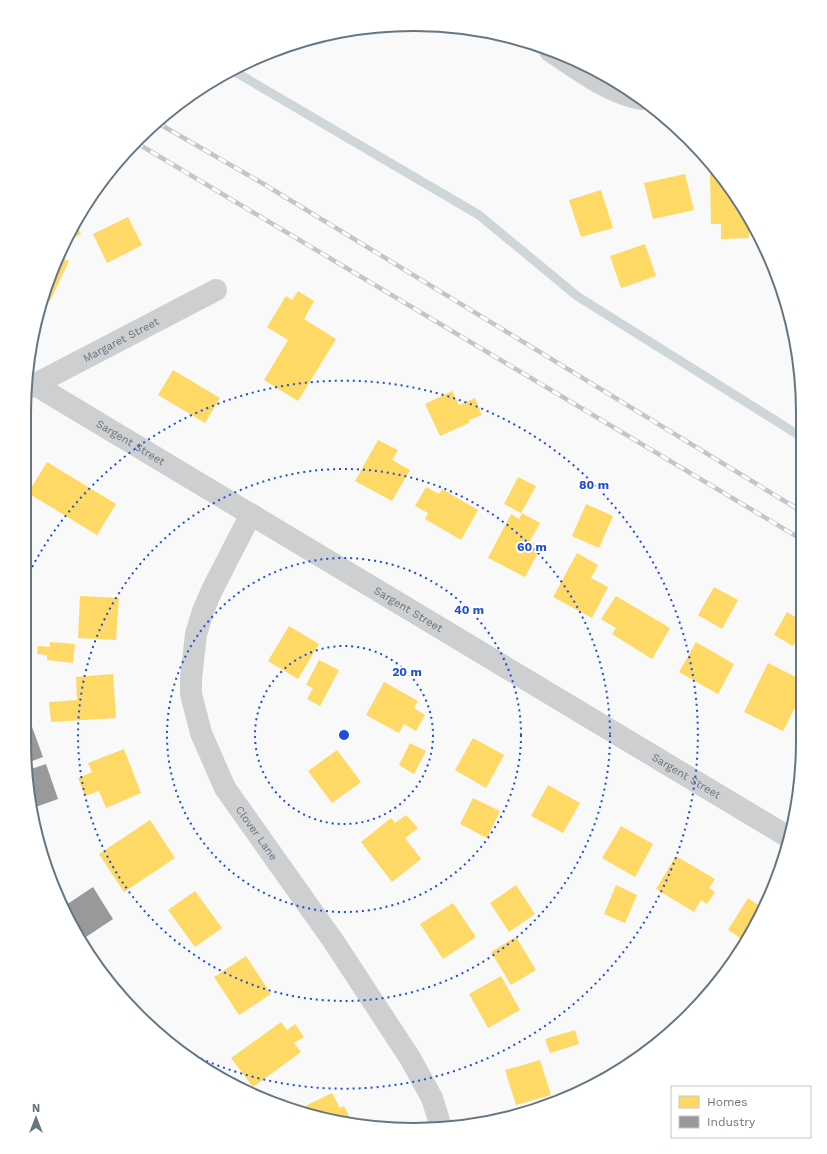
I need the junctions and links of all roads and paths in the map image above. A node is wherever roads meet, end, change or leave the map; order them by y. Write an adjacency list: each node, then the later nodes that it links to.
1 (571, 65): 2 (street)
2 (617, 90)
3 (216, 290): 4 (street, Margaret Street)
4 (32, 383)
5 (32, 387): 6 (street, Sargent Street)
6 (251, 514): 7 (street, Sargent Street); 8 (street, Clover Lane)
7 (784, 834)
8 (439, 1122)

